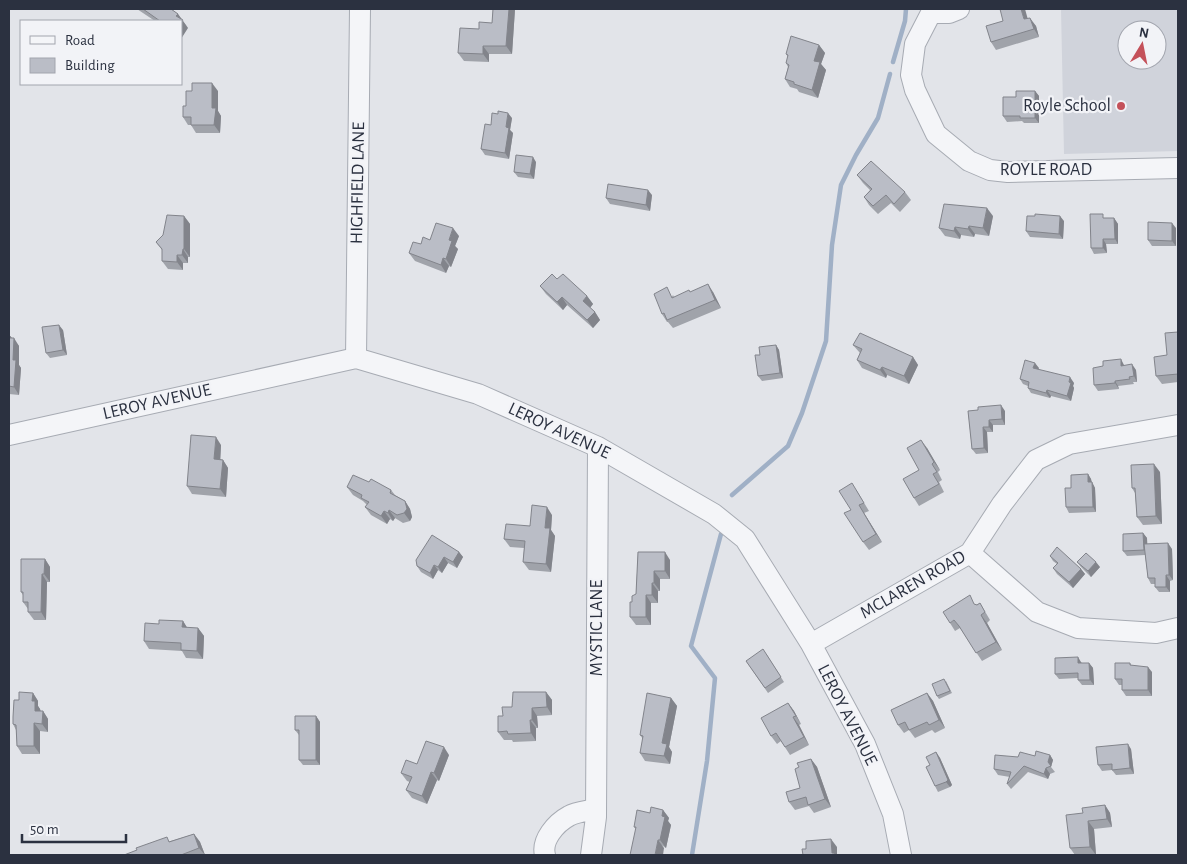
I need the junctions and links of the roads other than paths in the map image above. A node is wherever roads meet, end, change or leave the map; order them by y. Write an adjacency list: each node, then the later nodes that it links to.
1 (360, 9): 5 (street, HIGHFIELD LANE)
2 (959, 9): 3 (street, ROYLE ROAD)
3 (931, 11): 4 (street, ROYLE ROAD)
4 (1178, 168)
5 (356, 358): 7 (street, LEROY AVENUE); 8 (street, LEROY AVENUE)
6 (1178, 425): 9 (street, MCLAREN ROAD)
7 (9, 435)
8 (598, 446): 11 (street, LEROY AVENUE); 12 (street, MYSTIC LANE)
9 (970, 553): 10 (street); 11 (street, MCLAREN ROAD)
10 (1178, 628)
11 (811, 644): 15 (street, LEROY AVENUE)
12 (596, 809): 13 (street); 14 (street, MYSTIC LANE)
13 (545, 855)
14 (591, 855)
15 (901, 855)

